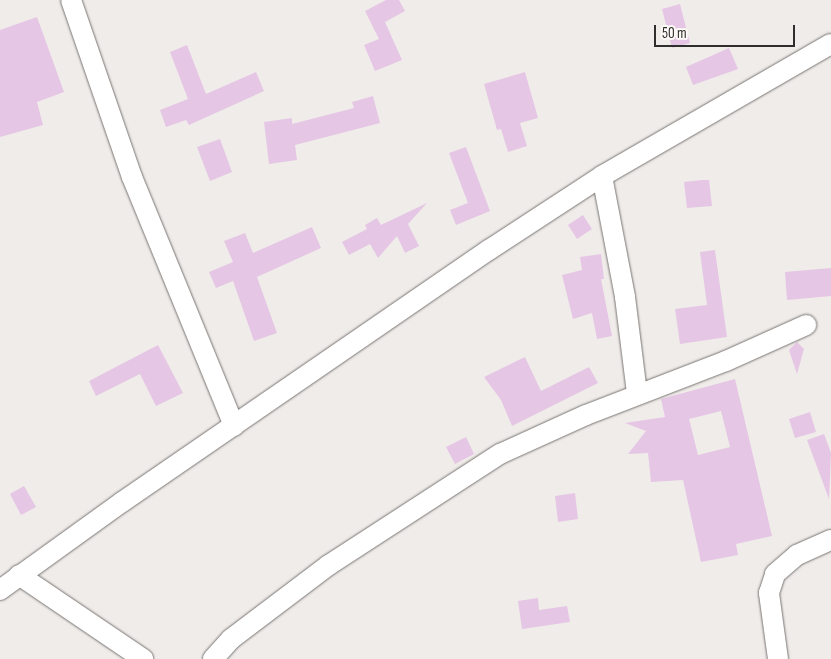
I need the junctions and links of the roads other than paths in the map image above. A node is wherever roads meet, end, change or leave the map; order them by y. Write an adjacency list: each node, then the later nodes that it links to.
1 (71, 0): 6 (street)
2 (831, 44): 3 (street)
3 (602, 176): 5 (street); 6 (street)
4 (806, 326): 5 (street)
5 (637, 394): 11 (street)
6 (234, 426): 8 (street)
7 (831, 540): 12 (street)
8 (20, 576): 9 (street); 10 (street)
9 (0, 590)
10 (143, 659)
11 (213, 659)
12 (778, 659)

